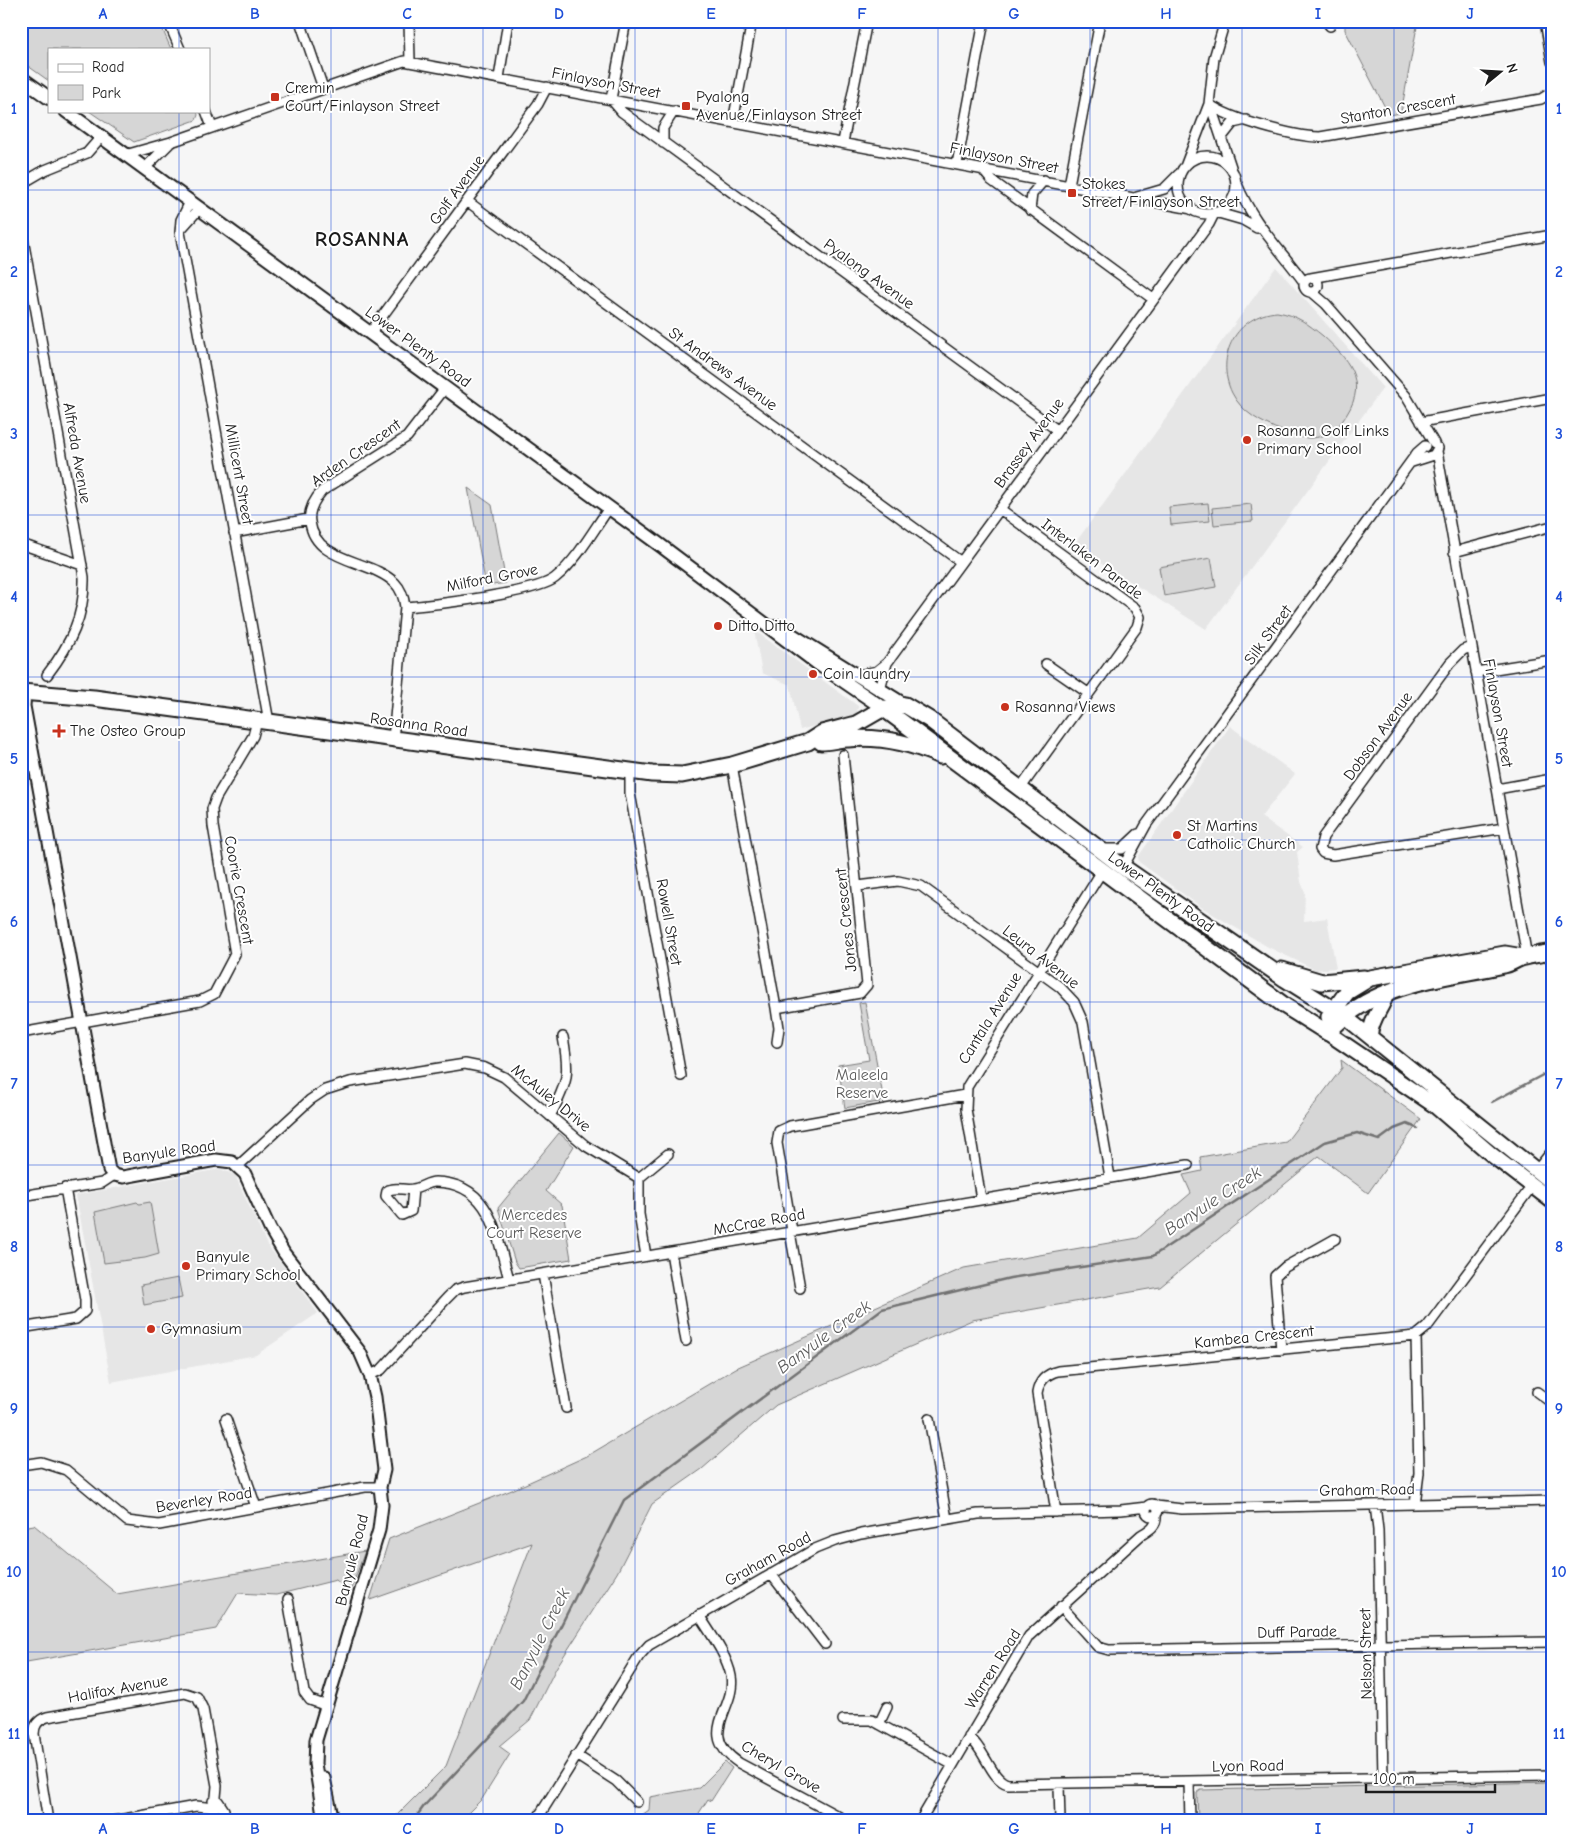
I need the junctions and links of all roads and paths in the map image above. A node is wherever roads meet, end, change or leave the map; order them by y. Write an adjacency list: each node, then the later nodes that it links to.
1 (168, 21): 12 (street)
2 (300, 21): 18 (street)
3 (409, 21): 13 (street)
4 (508, 21): 16 (street)
5 (626, 21): 21 (street)
6 (752, 21): 27 (street)
7 (867, 21): 32 (street)
8 (984, 21): 35 (street)
9 (1100, 21): 42 (street)
10 (1225, 21): 22 (street)
11 (1545, 21): 14 (street)
12 (180, 48)
13 (410, 61): 16 (street, Finlayson Street); 18 (street, Finlayson Street)
14 (1552, 62)
15 (21, 78): 20 (main road)
16 (499, 78): 17 (street, Finlayson Street)
17 (547, 87): 21 (street, Finlayson Street); 44 (street, Golf Avenue)
18 (323, 88): 28 (street, Finlayson Street)
19 (1552, 92): 26 (street, Stanton Crescent)
20 (48, 97)
21 (611, 99): 23 (street, Finlayson Street); 33 (street, Pyalong Avenue)
22 (1210, 104): 26 (street, Stanton Crescent); 30 (street, Finlayson Street); 36 (street)
23 (674, 111): 27 (street, Finlayson Street); 33 (street)
24 (67, 112): 29 (main road, Lower Plenty Road)
25 (206, 112): 28 (street)
26 (1249, 121): 30 (street)
27 (733, 122): 32 (street, Finlayson Street)
28 (212, 128): 31 (street, Finlayson Street)
29 (101, 137): 34 (main road, Lower Plenty Road); 41 (street)
30 (1222, 137): 39 (street, Finlayson Street)
31 (171, 142): 34 (street, Finlayson Street); 37 (street, Finlayson Street)
32 (843, 142): 35 (street, Finlayson Street)
33 (663, 143): 59 (street, Pyalong Avenue)
34 (126, 155): 37 (main road, Lower Plenty Road)
35 (957, 164): 38 (street, Finlayson Street)
36 (1185, 166): 39 (street); 43 (street, Finlayson Street); 47 (street)
37 (144, 169): 45 (main road, Lower Plenty Road)
38 (982, 169): 40 (street, Finlayson Street); 46 (street)
39 (1234, 176): 48 (street); 50 (street, Finlayson Street)
40 (1044, 180): 42 (street, Finlayson Street); 46 (street)
41 (21, 184)
42 (1069, 185): 43 (street, Finlayson Street)
43 (1134, 197): 47 (street, Finlayson Street)
44 (467, 201): 55 (street, Golf Avenue); 68 (street, St Andrews Avenue)
45 (195, 206): 55 (main road, Lower Plenty Road); 65 (street, Millicent Street)
46 (1030, 210): 54 (street)
47 (1194, 210): 48 (street); 52 (street)
48 (1215, 212): 50 (street, Finlayson Street); 52 (street, Brassey Avenue)
49 (21, 228): 69 (street, Alfreda Avenue)
50 (1262, 230): 53 (street, Finlayson Street)
51 (1552, 235): 53 (street)
52 (1195, 241): 54 (street, Brassey Avenue)
53 (1312, 284): 58 (street, Finlayson Street)
54 (1153, 299): 59 (street, Brassey Avenue)
55 (370, 333): 56 (main road, Lower Plenty Road)
56 (445, 388): 61 (main road, Lower Plenty Road); 63 (street, Arden Crescent)
57 (1552, 398): 58 (street)
58 (1421, 422): 60 (street, Finlayson Street)
59 (1057, 430): 62 (street, Brassey Avenue)
60 (1430, 449): 67 (street, Finlayson Street); 97 (street, Silk Street)
61 (609, 508): 70 (street, Milford Grove); 71 (main road, Lower Plenty Road)
62 (1000, 509): 68 (street, Brassey Avenue); 81 (street, Interlaken Parade)
63 (309, 519): 65 (street); 70 (street)
64 (1552, 526): 67 (street)
65 (234, 533): 85 (street, Millicent Street)
66 (21, 544): 69 (street)
67 (1454, 552): 72 (street, Finlayson Street)
68 (961, 562): 74 (street, Brassey Avenue)
69 (82, 565): 77 (street, Alfreda Avenue)
70 (405, 607): 87 (street)
71 (749, 611): 78 (main road, Lower Plenty Road); 82 (main road, Lower Plenty Road)
72 (1471, 647): 76 (street, Finlayson Street); 98 (street, Dobson Avenue)
73 (1552, 660): 76 (street)
74 (887, 662): 78 (street, Brassey Avenue); 79 (street, Brassey Avenue)
75 (1046, 664): 81 (street)
76 (1476, 672): 96 (street, Finlayson Street)
77 (47, 674)
78 (860, 675): 79 (main road, Lower Plenty Road)
79 (880, 688): 83 (main road, Lower Plenty Road)
80 (23, 692): 85 (highway, Rosanna Road); 113 (street, Banyule Road)
81 (1088, 694): 95 (street, Interlaken Parade)
82 (883, 708): 83 (highway, Lower Plenty Road); 89 (highway, Rosanna Road)
83 (903, 710): 84 (highway, Lower Plenty Road); 86 (highway); 88 (highway, Lower Plenty Road)
84 (930, 720): 88 (highway); 95 (highway, Lower Plenty Road)
85 (263, 722): 87 (highway, Rosanna Road); 113 (street, Coorie Crescent)
86 (877, 739): 89 (highway, Rosanna Road); 92 (highway, Rosanna Road)
87 (393, 740): 93 (highway, Rosanna Road)
88 (930, 741): 92 (highway, Lower Plenty Road)
89 (808, 742): 91 (highway, Rosanna Road)
90 (843, 755): 102 (street, Jones Crescent)
91 (732, 765): 93 (highway, Rosanna Road); 110 (street)
92 (964, 766): 101 (highway, Lower Plenty Road)
93 (630, 773): 119 (street, Rowell Street)
94 (1552, 779): 96 (street)
95 (1020, 789): 99 (highway, Lower Plenty Road)
96 (1497, 789): 98 (street, Finlayson Street)
97 (1146, 825): 99 (street, Silk Street); 100 (street, Silk Street)
98 (1504, 828): 104 (street, Finlayson Street)
99 (1099, 849): 100 (highway, Lower Plenty Road)
100 (1123, 867): 105 (highway, Lower Plenty Road)
101 (1102, 871): 106 (street, Cantala Avenue); 112 (highway, Lower Plenty Road)
102 (858, 886): 106 (street, Leura Avenue); 110 (street, Jones Crescent)
103 (1552, 952): 104 (highway)
104 (1525, 957): 107 (highway); 109 (highway)
105 (1264, 964): 107 (highway); 108 (highway, Lower Plenty Road)
106 (1038, 971): 120 (street, Cantala Avenue); 128 (street, Leura Avenue)
107 (1380, 975): 111 (highway)
108 (1305, 992): 111 (highway, Lower Plenty Road); 112 (highway)
109 (1386, 992): 111 (highway); 116 (main road)
110 (776, 1008): 118 (street)
111 (1339, 1013): 114 (highway); 116 (main road, Lower Plenty Road)
112 (1305, 1018): 114 (highway, Lower Plenty Road)
113 (82, 1022): 115 (street, Coorie Crescent); 127 (street, Banyule Road)
114 (1325, 1031): 131 (main road, Lower Plenty Road)
115 (21, 1032)
116 (1370, 1035): 126 (main road, Lower Plenty Road)
117 (563, 1037): 121 (street)
118 (777, 1042)
119 (681, 1076)
120 (965, 1094): 135 (street); 137 (street)
121 (550, 1116): 125 (street, McAuley Drive); 129 (street, McAuley Drive)
122 (1552, 1151): 126 (street)
123 (668, 1154): 129 (street)
124 (1188, 1165): 128 (street, McCrae Road)
125 (238, 1166): 127 (street, Banyule Road); 148 (street, Banyule Road)
126 (1536, 1171): 130 (main road, Lower Plenty Road)
127 (111, 1173): 132 (street)
128 (1110, 1177): 135 (street, McCrae Road)
129 (639, 1178): 140 (street)
130 (1552, 1183)
131 (1532, 1186): 136 (main road, Lower Plenty Road); 145 (street)
132 (65, 1188): 134 (street); 144 (street)
133 (413, 1189): 142 (street)
134 (21, 1196)
135 (982, 1199): 137 (street, McCrae Road)
136 (1552, 1201)
137 (791, 1231): 139 (street, McCrae Road); 143 (street)
138 (1335, 1239): 147 (street)
139 (671, 1252): 140 (street, McCrae Road); 146 (street)
140 (646, 1256): 141 (street, McCrae Road)
141 (543, 1274): 142 (street, McCrae Road); 151 (street)
142 (509, 1279): 148 (street, McCrae Road)
143 (800, 1288)
144 (21, 1328)
145 (1416, 1336): 147 (street, Kambea Crescent); 157 (street)
146 (686, 1340)
147 (1281, 1350): 160 (street, Kambea Crescent)
148 (370, 1375): 155 (street, Banyule Road)
149 (1537, 1392): 150 (street)
150 (1552, 1402)
151 (566, 1408)
152 (226, 1419): 159 (street)
153 (930, 1419): 162 (street)
154 (21, 1465): 159 (street, Beverley Road)
155 (380, 1487): 159 (street, Beverley Road); 170 (street, Banyule Road)
156 (1552, 1501): 157 (street, Graham Road)
157 (1419, 1504): 158 (street, Graham Road)
158 (1378, 1505): 161 (street, Graham Road); 169 (street, Nelson Street)
159 (256, 1507)
160 (1056, 1512): 161 (street, Graham Road); 162 (street, Graham Road)
161 (1152, 1512): 165 (street, Warren Road)
162 (947, 1519): 163 (street, Graham Road)
163 (770, 1574): 166 (street, Graham Road); 168 (street)
164 (288, 1599): 170 (street)
165 (1061, 1606): 169 (street, Duff Parade); 175 (street, Warren Road)
166 (699, 1615): 176 (street, Graham Road); 190 (street, Cheryl Grove)
167 (1552, 1642): 169 (street, Duff Parade)
168 (825, 1644)
169 (1381, 1645): 179 (street, Nelson Street)
170 (328, 1706): 172 (street, Banyule Road)
171 (887, 1708): 174 (street)
172 (324, 1719): 187 (street, Banyule Road); 188 (street, Banyule Road)
173 (842, 1720): 174 (street)
174 (879, 1724): 177 (street)
175 (969, 1737): 177 (street, Warren Road); 181 (street, Lyon Road)
176 (576, 1755): 182 (street); 189 (street, Graham Road)
177 (953, 1765): 191 (street, Warren Road)
178 (1552, 1775): 179 (street, Lyon Road)
179 (1383, 1778): 180 (street, Lyon Road)
180 (1189, 1782): 181 (street, Lyon Road); 193 (street)
181 (1059, 1785): 192 (street)
182 (637, 1802)
183 (216, 1805): 184 (street, Halifax Avenue); 185 (street); 186 (street, Halifax Avenue)
184 (48, 1821)
185 (113, 1821)
186 (223, 1821)
187 (324, 1821)
188 (333, 1821)
189 (536, 1821)
190 (847, 1821)
191 (920, 1821)
192 (1060, 1821)
193 (1190, 1821)

